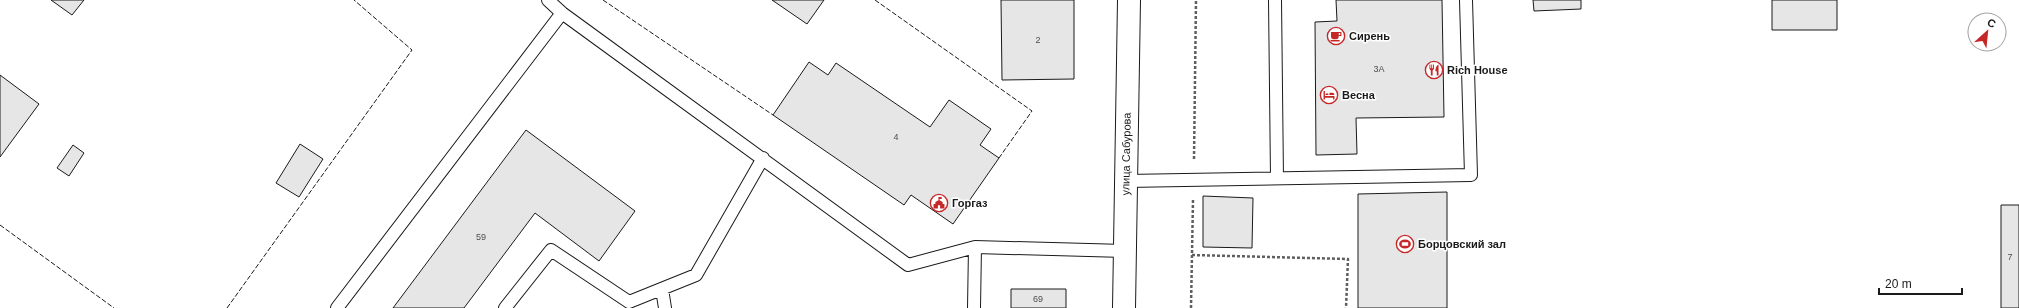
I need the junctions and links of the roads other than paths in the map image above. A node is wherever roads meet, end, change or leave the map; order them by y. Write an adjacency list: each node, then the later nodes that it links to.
1 (548, 0): 5 (lane)
2 (1129, 0): 8 (street, улица Сабурова)
3 (1275, 0): 7 (lane)
4 (1466, 0): 7 (lane)
5 (562, 13): 6 (lane); 12 (lane)
6 (763, 158): 9 (lane); 11 (lane)
7 (1276, 178): 8 (lane)
8 (1126, 181): 10 (street, улица Сабурова)
9 (975, 247): 10 (lane); 15 (lane)
10 (1124, 251): 16 (street, улица Сабурова)
11 (662, 289): 13 (lane); 14 (lane)
12 (337, 308)
13 (505, 308)
14 (665, 308)
15 (974, 308)
16 (1124, 308)

